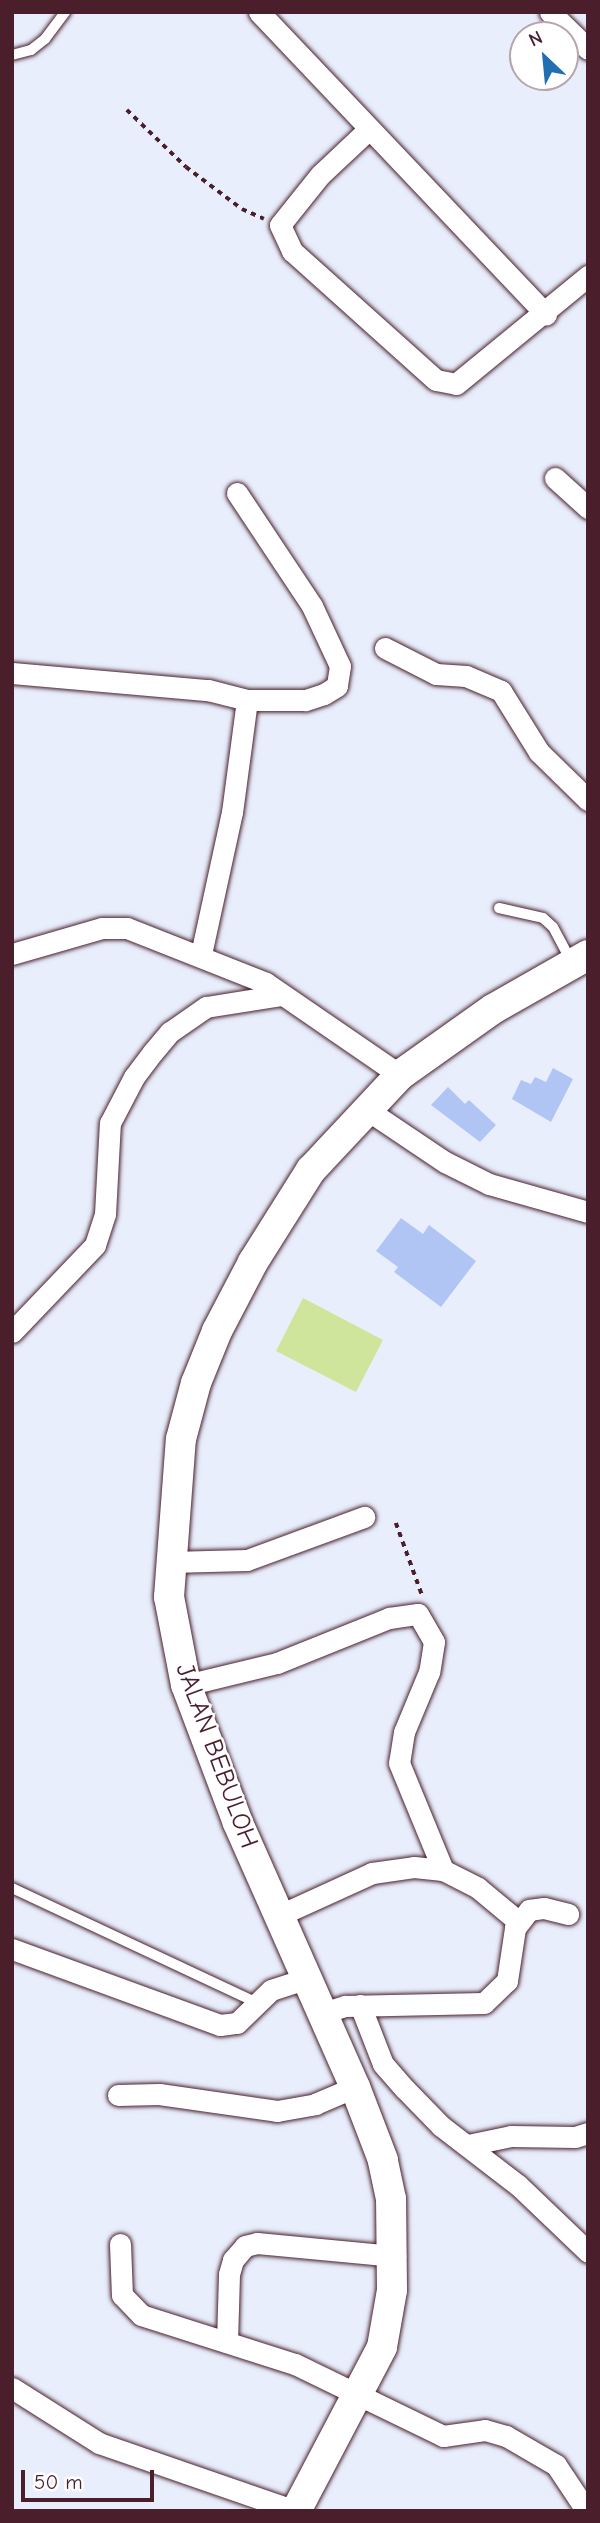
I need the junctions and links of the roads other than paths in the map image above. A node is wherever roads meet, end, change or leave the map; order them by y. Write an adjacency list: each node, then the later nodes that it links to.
1 (65, 12): 5 (lane)
2 (259, 12): 6 (street)
3 (550, 12): 4 (street)
4 (588, 49)
5 (12, 55)
6 (369, 129): 8 (street); 8 (street)
7 (588, 276): 8 (street)
8 (546, 314)
9 (555, 478): 11 (street)
10 (237, 493): 14 (street)
11 (588, 508)
12 (385, 648): 15 (street)
13 (12, 673): 14 (street)
14 (247, 700): 18 (street)
15 (588, 800)
16 (499, 908): 19 (lane)
17 (12, 954): 18 (street)
18 (201, 954): 20 (street)
19 (580, 959): 21 (main road, JALAN BEBULOH)
20 (282, 995): 21 (street); 24 (street)
21 (400, 1075): 22 (main road, JALAN BEBULOH)
22 (366, 1108): 23 (street); 26 (main road, JALAN BEBULOH)
23 (588, 1212)
24 (12, 1332)
25 (364, 1517): 26 (street)
26 (170, 1562): 27 (main road, JALAN BEBULOH)
27 (187, 1685): 28 (street); 31 (main road, JALAN BEBULOH)
28 (443, 1870): 31 (street); 32 (street)
29 (12, 1888): 35 (lane)
30 (568, 1914): 32 (street)
31 (280, 1915): 34 (main road, JALAN BEBULOH)
32 (519, 1922): 36 (street)
33 (12, 1949): 35 (street)
34 (307, 1978): 35 (street); 37 (main road, JALAN BEBULOH)
35 (255, 2002)
36 (360, 2005): 37 (street); 41 (street)
37 (323, 2013): 38 (main road, JALAN BEBULOH)
38 (355, 2087): 39 (street); 44 (main road, JALAN BEBULOH)
39 (118, 2095)
40 (588, 2133): 41 (street)
41 (468, 2145): 43 (street)
42 (120, 2244): 45 (street)
43 (588, 2252)
44 (395, 2256): 45 (street); 47 (main road, JALAN BEBULOH)
45 (227, 2342): 47 (street)
46 (12, 2388): 49 (street)
47 (357, 2395): 48 (street); 49 (main road, JALAN BEBULOH)
48 (584, 2507)
49 (295, 2511)

